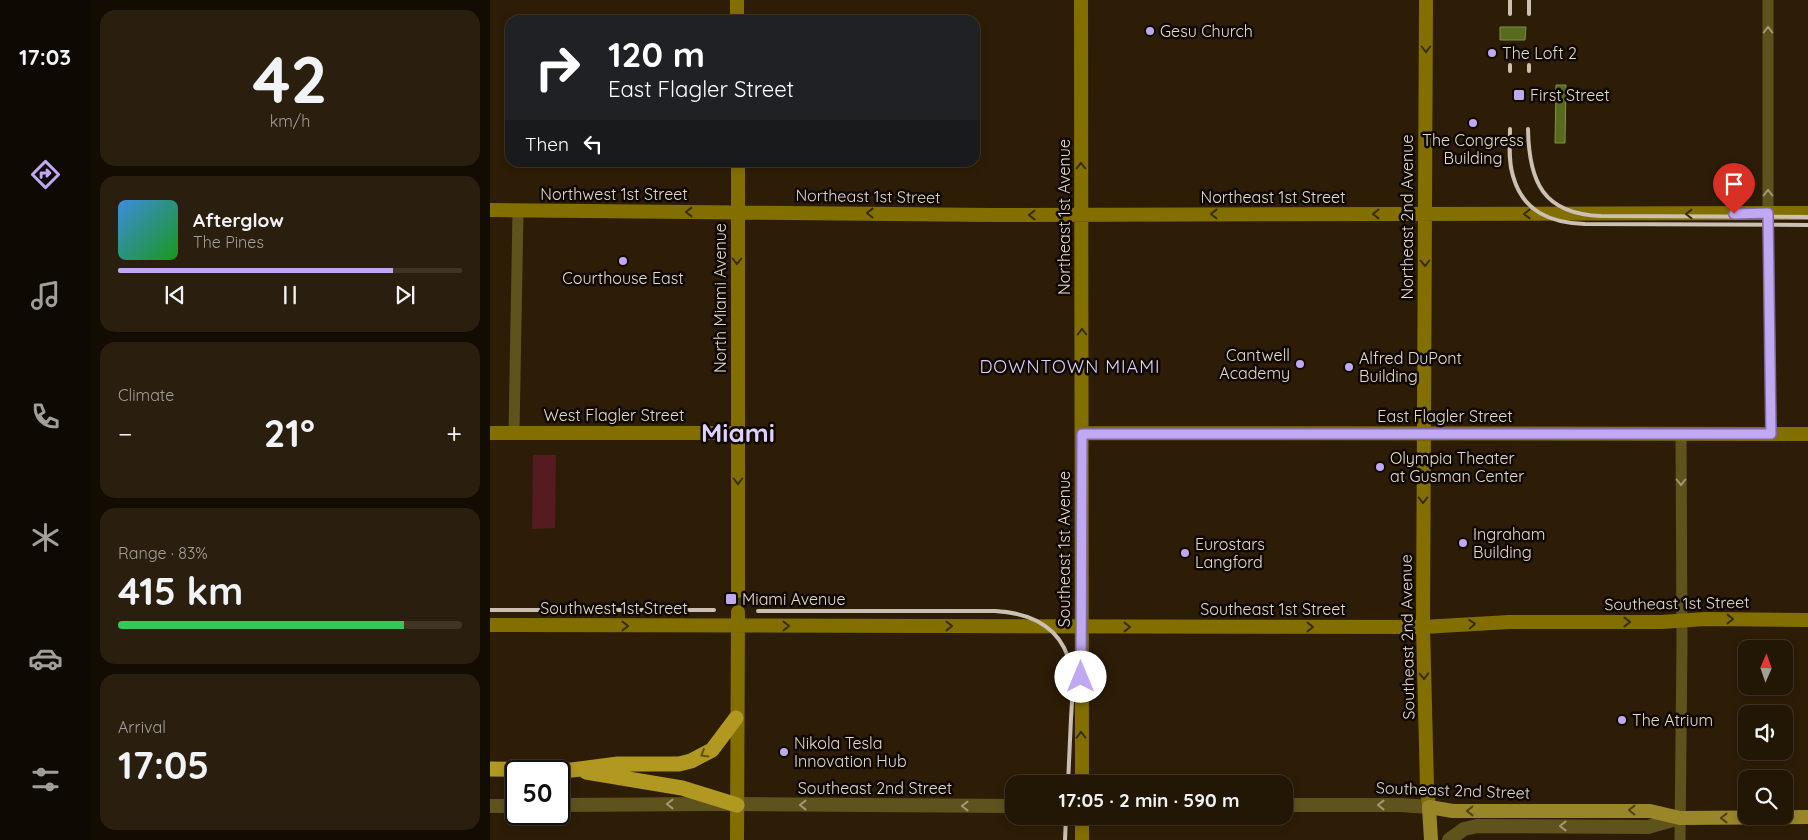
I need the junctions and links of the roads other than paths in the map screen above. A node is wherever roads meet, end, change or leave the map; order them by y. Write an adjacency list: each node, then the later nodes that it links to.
1 (737, 0): 5 (main road)
2 (1081, 0): 11 (main road, Northeast 1st Avenue, one-way to 2)
3 (1426, 0): 12 (main road, Northeast 2nd Avenue, one-way to 12)
4 (1768, 0): 10 (street, one-way to 4)
5 (737, 15)
6 (738, 167): 9 (main road, North Miami Avenue)
7 (490, 210): 8 (main road, Northwest 1st Street)
8 (518, 211): 9 (main road, Northwest 1st Street, one-way to 8); 15 (street)
9 (738, 212): 11 (main road, Northeast 1st Street, one-way to 9); 16 (main road, North Miami Avenue, one-way to 16)
10 (1768, 213): 12 (main road, Northeast 1st Street, one-way to 12); 13 (main road, Northeast 1st Street); 20 (street)
11 (1081, 214): 12 (main road, Northeast 1st Street, one-way to 11); 18 (main road, Northeast 1st Avenue, one-way to 11)
12 (1425, 214): 17 (main road, Northeast 2nd Avenue, one-way to 17)
13 (1808, 214)
14 (490, 432): 15 (main road, West Flagler Street)
15 (514, 432): 16 (main road, West Flagler Street)
16 (737, 433): 22 (main road, North Miami Avenue, one-way to 22)
17 (1424, 433): 18 (main road, East Flagler Street); 19 (main road, East Flagler Street); 29 (main road, Southeast 2nd Avenue, one-way to 29)
18 (1082, 434): 28 (main road, Southeast 1st Avenue)
19 (1681, 434): 20 (main road, East Flagler Street); 25 (street, one-way to 25)
20 (1771, 434): 21 (main road, East Flagler Street)
21 (1808, 434)
22 (738, 591)
23 (738, 612): 27 (main road)
24 (1808, 620): 25 (main road, Southeast 1st Street, one-way to 24)
25 (1682, 621): 29 (main road, Southeast 1st Street, one-way to 25); 41 (street)
26 (490, 625): 27 (main road, Southwest 1st Street, one-way to 27)
27 (738, 626): 28 (main road, Southeast 1st Street, one-way to 28); 30 (main road)
28 (1081, 627): 29 (main road, Southeast 1st Street, one-way to 29); 33 (main road, Southeast 1st Avenue, one-way to 28)
29 (1423, 627): 40 (main road, Southeast 2nd Avenue, one-way to 40)
30 (736, 718): 32 (highway, one-way to 32); 35 (main road)
31 (490, 769): 32 (highway)
32 (572, 770): 35 (highway)
33 (1082, 775)
34 (570, 805): 35 (street, Southeast 2nd Street, one-way to 34)
35 (736, 805): 39 (street, Southeast 2nd Street, one-way to 35); 45 (main road)
36 (1293, 805): 40 (street, Southeast 2nd Street, one-way to 36)
37 (490, 806): 38 (street)
38 (505, 806)
39 (1005, 806)
40 (1429, 807): 41 (main road, Southeast 2nd Street, one-way to 40); 47 (main road, Southeast 2nd Avenue)
41 (1680, 818): 42 (main road, Southeast 2nd Street, one-way to 41); 44 (street, Southeast 2nd Street, one-way to 44); 48 (street)
42 (1808, 818)
43 (1082, 825): 46 (main road)
44 (1450, 839)
45 (736, 840)
46 (1082, 840)
47 (1431, 840)
48 (1680, 840)

